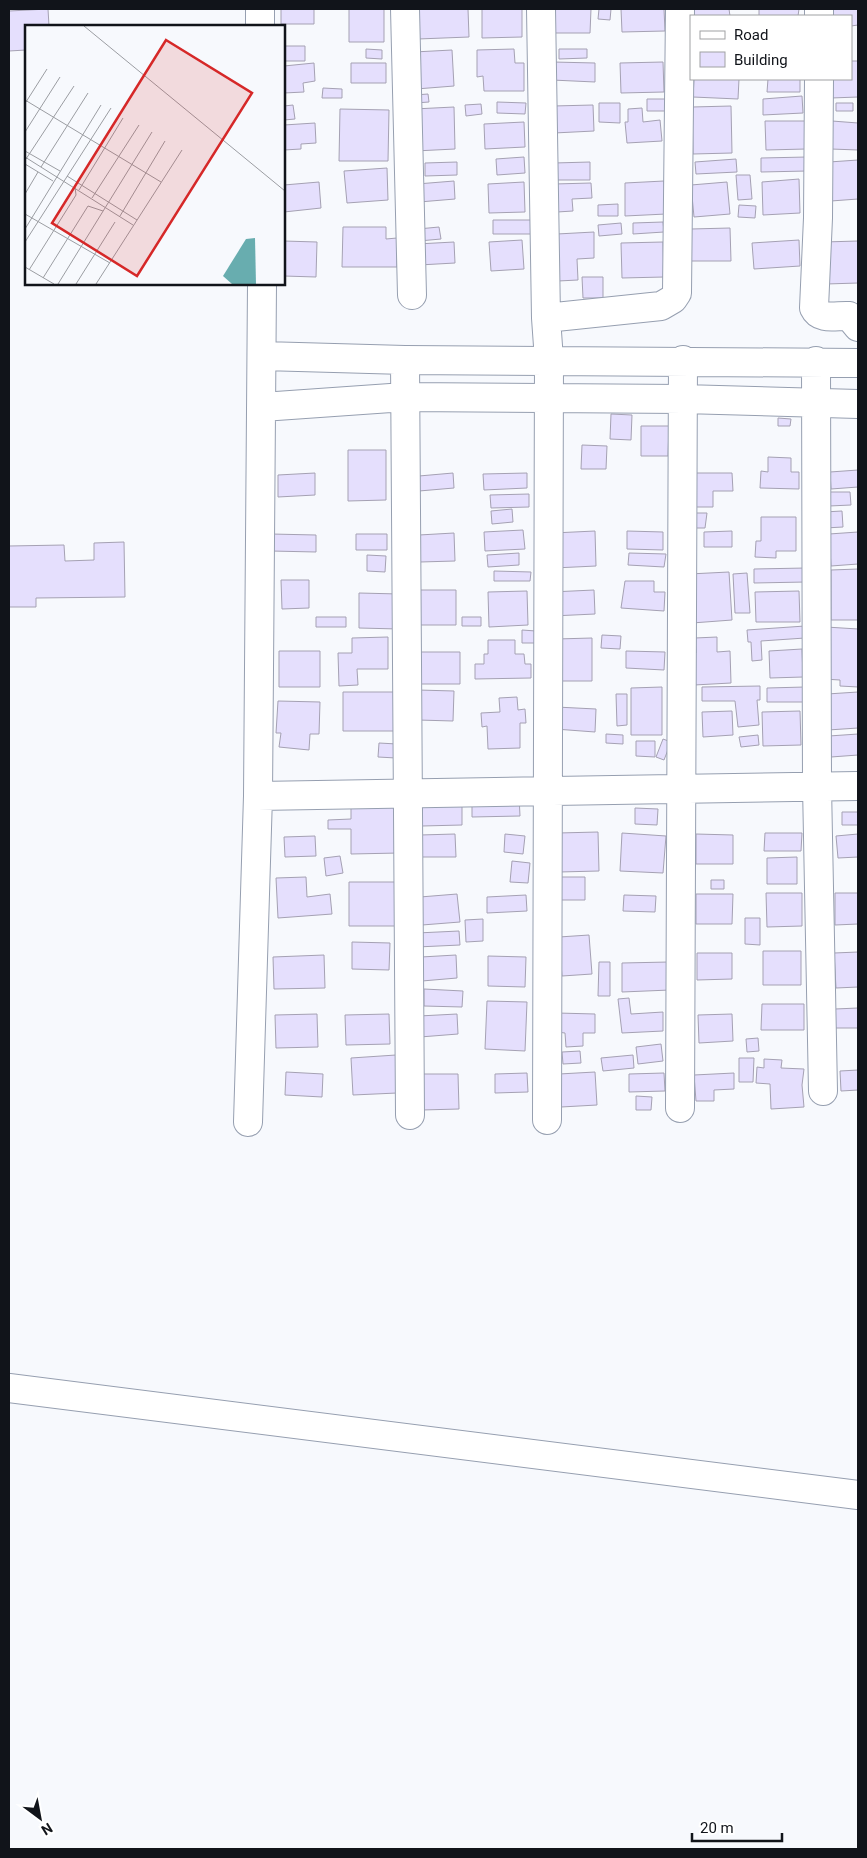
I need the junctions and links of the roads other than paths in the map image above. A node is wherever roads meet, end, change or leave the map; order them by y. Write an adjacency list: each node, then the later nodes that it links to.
1 (260, 9): 5 (street)
2 (405, 9): 8 (street)
3 (541, 9): 9 (street)
4 (680, 9): 9 (street)
5 (260, 25)
6 (818, 80): 10 (street)
7 (262, 285): 11 (street)
8 (412, 295)
9 (546, 318): 13 (street)
10 (858, 327)
11 (262, 356): 12 (street); 22 (street)
12 (405, 360): 13 (street); 17 (street)
13 (549, 360): 14 (street); 18 (street)
14 (683, 360): 15 (street); 19 (street)
15 (816, 361): 16 (street); 20 (street)
16 (858, 363)
17 (405, 397): 18 (street); 22 (street); 27 (street)
18 (549, 398): 19 (street); 26 (street)
19 (683, 399): 20 (street); 25 (street)
20 (816, 402): 21 (street); 23 (street)
21 (858, 404)
22 (262, 407): 28 (street)
23 (817, 786): 24 (street); 25 (street); 29 (street)
24 (858, 786)
25 (682, 788): 26 (street); 30 (street)
26 (548, 791): 27 (street); 32 (street)
27 (408, 793): 28 (street); 31 (street)
28 (258, 796): 33 (street)
29 (823, 1091)
30 (680, 1108)
31 (410, 1115)
32 (547, 1120)
33 (248, 1122)
34 (9, 1388): 35 (street)
35 (858, 1495)

